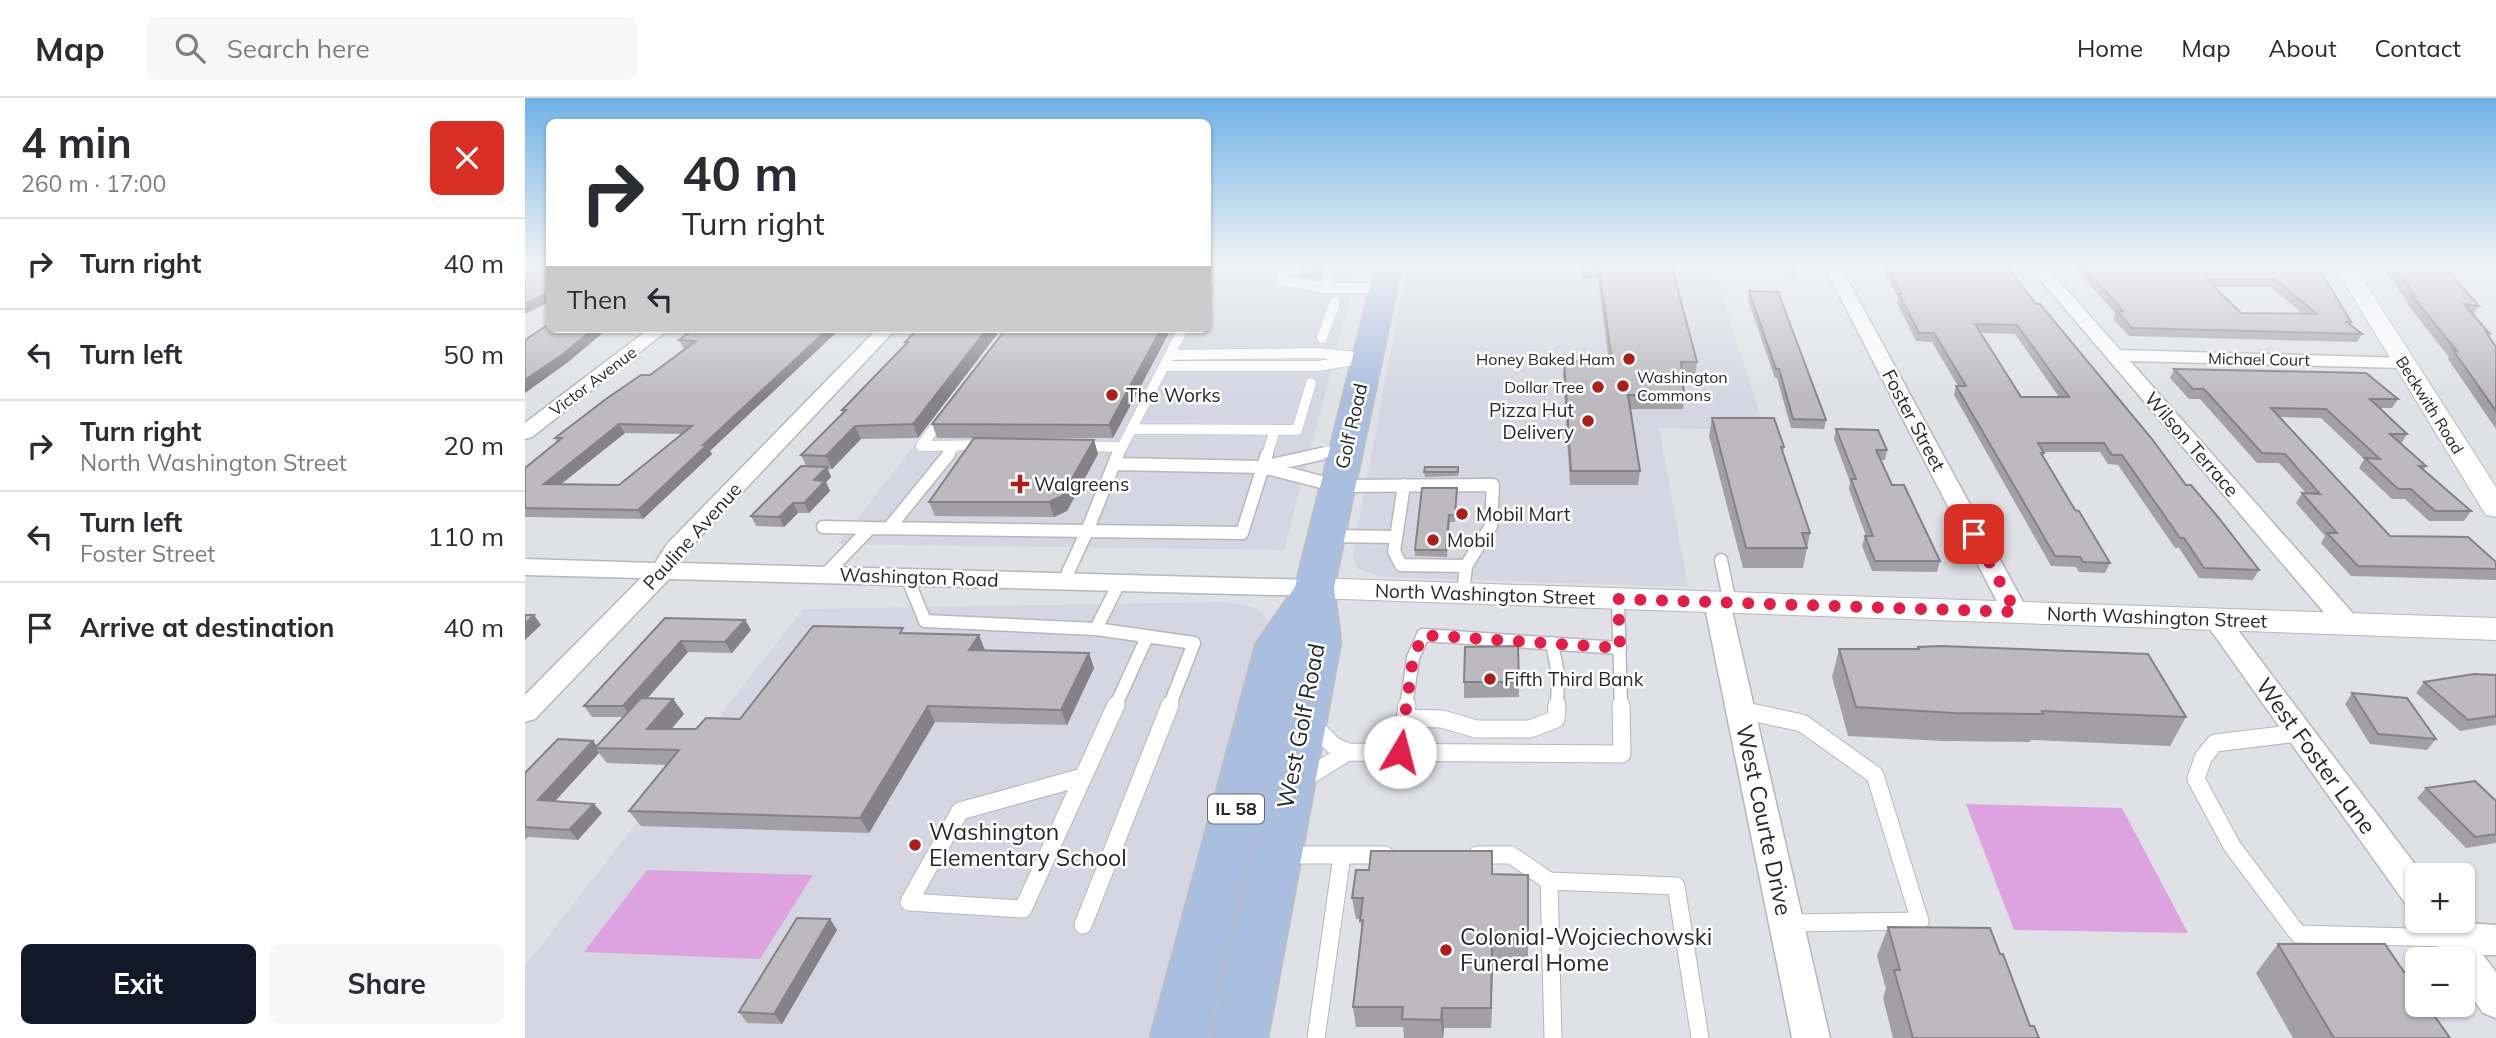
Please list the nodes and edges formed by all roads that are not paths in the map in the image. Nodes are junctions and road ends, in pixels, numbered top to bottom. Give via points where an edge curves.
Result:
1 (1333, 308) edge
2 (1379, 308) edge
3 (1854, 308) edge
4 (2074, 308) edge
5 (2369, 308) edge
6 (655, 333) edge
7 (883, 333) edge
8 (1181, 333) edge
9 (1322, 338) dead end
10 (1170, 355) junction
11 (2115, 355) junction
12 (1367, 358) junction
13 (2402, 362) junction
14 (1164, 366) junction
15 (1311, 383) dead end
16 (948, 410) edge
17 (1131, 429) junction
18 (1275, 430) junction
19 (525, 433) edge
20 (996, 444) edge
21 (1066, 446) edge
22 (954, 447) junction
23 (1121, 447) junction
24 (1346, 448) junction
25 (1115, 464) junction
26 (1263, 467) junction
27 (1404, 485) junction
28 (1337, 486) junction
29 (2496, 509) edge
30 (823, 527) dead end
31 (870, 528) junction
32 (889, 528) junction
33 (1087, 531) junction
34 (1326, 536) junction
35 (1396, 537) junction
36 (1721, 560) dead end
37 (525, 567) edge
38 (662, 570) junction
39 (825, 575) junction
40 (907, 577) junction
41 (1465, 580) junction
42 (1063, 581) junction
43 (1119, 583) junction
44 (1314, 588) junction
45 (1618, 599) junction
46 (1723, 602) junction
47 (2016, 612) junction
48 (2216, 619) junction
49 (2348, 624) junction
50 (1096, 629) junction
51 (2496, 629) edge
52 (1147, 637) junction
53 (1552, 643) junction
54 (1620, 648) junction
55 (1740, 709) junction
56 (525, 712) edge
57 (1305, 718) junction
58 (1405, 718) junction
59 (2299, 733) junction
60 (1348, 752) junction
61 (1400, 752) junction
62 (1083, 777) junction
63 (1290, 787) junction
64 (1251, 855) junction
65 (1407, 855) edge
66 (1459, 855) edge
67 (1342, 856) junction
68 (2405, 877) edge
69 (1549, 881) junction
70 (1786, 923) junction
71 (1083, 925) dead end
72 (2405, 931) edge
73 (2446, 933) edge
74 (2460, 933) edge
75 (2496, 940) edge
76 (2496, 1000) edge
77 (1179, 1038) edge
78 (1239, 1038) edge
79 (1316, 1038) edge
80 (1553, 1038) edge
81 (1700, 1038) edge
82 (1811, 1038) edge

1 - 9 lane
2 - 12 main road, Golf Road / IL 58
3 - 47 street, Foster Street
4 - 11 street, Wilson Terrace
5 - 13 street, Beckwith Road
6 - 19 street, Victor Avenue
7 - 38 street, Pauline Avenue via 675,549
8 - 10 lane
10 - 12 lane via 1318,353
10 - 14 lane
11 - 13 street, Michael Court
11 - 49 street, Wilson Terrace
12 - 14 lane via 1318,366
12 - 24 main road, Golf Road / IL 58
13 - 29 street, Beckwith Road
14 - 17 lane
15 - 18 lane via 1297,430
16 - 22 lane via 921,446
17 - 18 lane
17 - 23 lane
18 - 26 lane
20 - 22 lane
21 - 23 lane
22 - 32 lane
23 - 25 lane
24 - 26 lane
24 - 28 main road, Golf Road / IL 58
25 - 26 lane
25 - 33 lane
26 - 28 lane
26 - 33 lane via 1243,533
27 - 28 lane
27 - 35 lane
27 - 41 lane via 1493,485 1491,526
28 - 34 main road, Golf Road / IL 58
30 - 31 lane
31 - 32 lane
31 - 39 lane
32 - 33 lane
33 - 42 lane
34 - 35 lane
34 - 44 main road, Golf Road / IL 58
35 - 41 lane via 1394,551 1401,565
36 - 46 lane
37 - 38 street, Washington Road
38 - 39 street, Washington Road
38 - 56 street, Pauline Avenue
39 - 40 street, Washington Road
40 - 42 street, Washington Road
40 - 50 lane via 925,621
41 - 44 street, North Washington Street
41 - 45 street, North Washington Street
42 - 43 street, Washington Road
43 - 44 street, Washington Road
43 - 50 lane
44 - 57 main road, West Golf Road / IL 58 via 1320,642
44 - 64 main road, West Golf Road / IL 58 via 1277,643
45 - 46 street, North Washington Street
45 - 54 lane
46 - 47 street, North Washington Street
46 - 55 street, West Courte Drive
47 - 48 street, North Washington Street
48 - 49 street, North Washington Street
48 - 59 street, West Foster Lane
49 - 51 street, North Washington Street
50 - 52 lane
52 - 62 lane
52 - 71 lane via 1194,643
53 - 54 lane
53 - 58 lane via 1423,635 1413,658
53 - 58 lane via 1558,674 1556,719 1530,729 1476,729 1442,719
54 - 61 lane via 1622,754
55 - 70 street, West Courte Drive
55 - 70 lane via 1802,723 1875,775 1920,921
57 - 60 lane via 1334,746
57 - 63 main road, West Golf Road / IL 58
58 - 61 lane
59 - 68 street, West Foster Lane
59 - 72 lane via 2215,743 2203,758 2196,779 2232,846 2298,934
60 - 61 lane
60 - 63 lane
62 - 62 lane via 1023,909 909,902 960,811
63 - 64 main road, West Golf Road / IL 58
64 - 67 lane
64 - 77 main road, West Golf Road / IL 58
64 - 78 main road, West Golf Road / IL 58
65 - 67 lane
66 - 69 lane via 1511,855
67 - 79 lane
69 - 80 lane
69 - 81 lane via 1676,886
70 - 82 street, West Courte Drive
73 - 76 street
74 - 75 street

